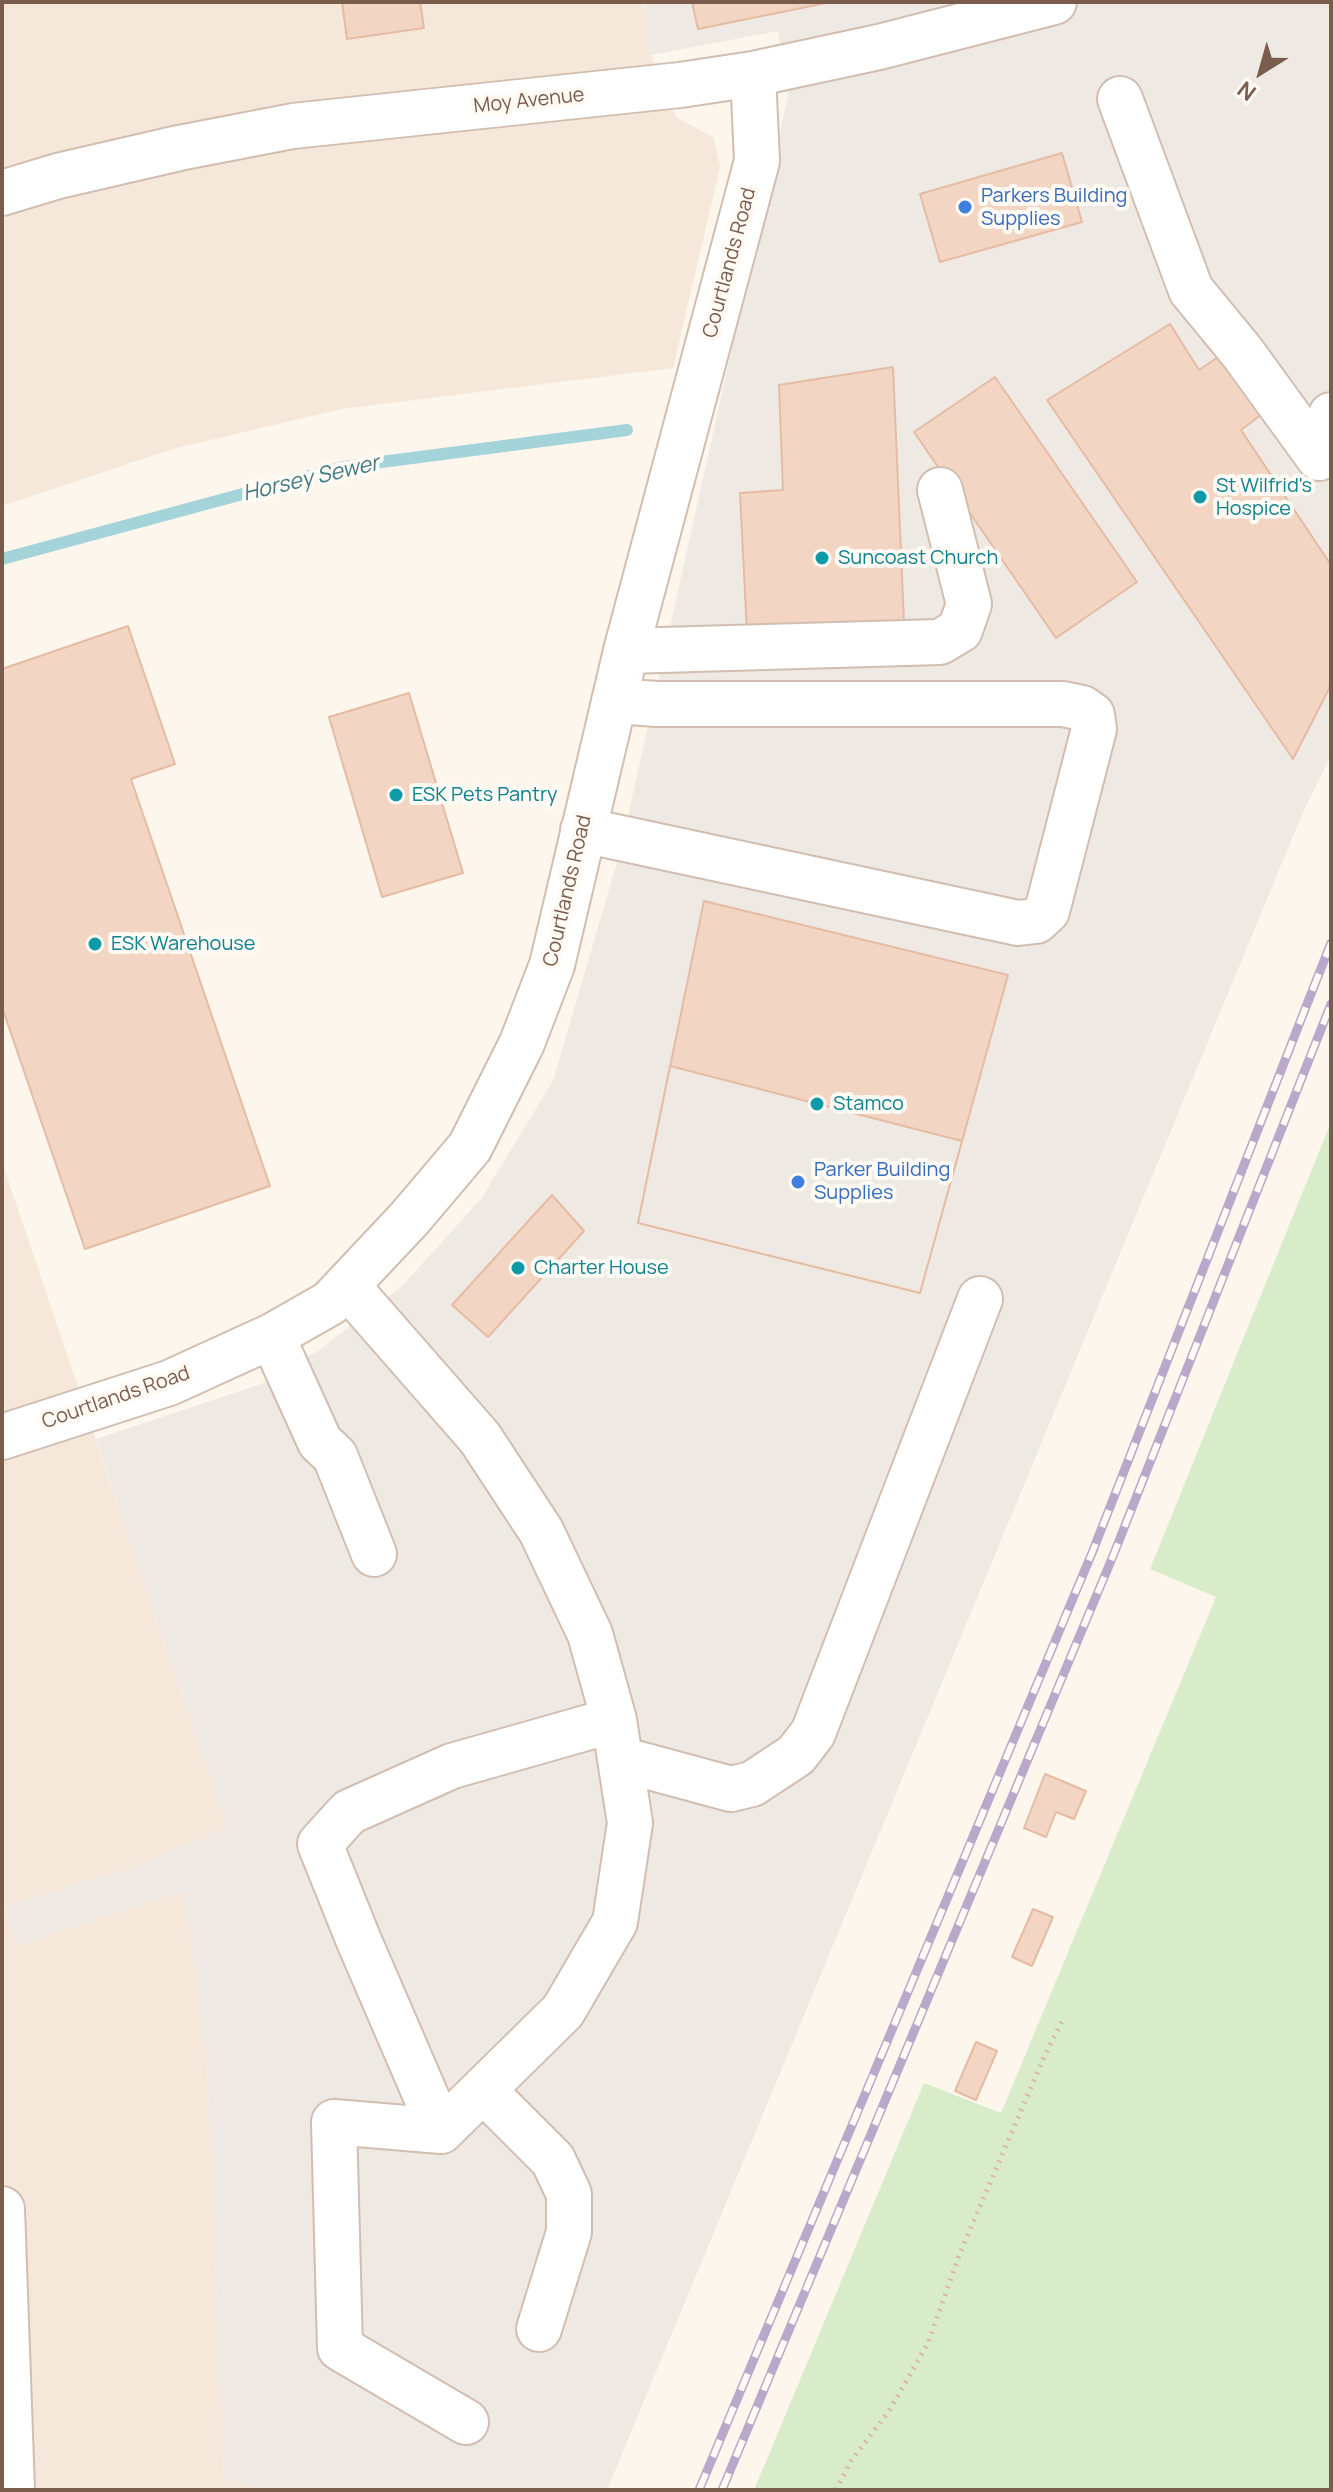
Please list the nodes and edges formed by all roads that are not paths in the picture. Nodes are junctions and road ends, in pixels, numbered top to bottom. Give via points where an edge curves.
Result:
1 (1054, 2) edge
2 (753, 74) junction
3 (1120, 99) dead end
4 (2, 193) edge
5 (1331, 415) edge
6 (940, 490) dead end
7 (626, 651) junction
8 (614, 701) junction
9 (583, 830) junction
10 (348, 1287) junction
11 (980, 1299) dead end
12 (272, 1336) junction
13 (2, 1437) edge
14 (374, 1554) dead end
15 (617, 1740) junction
16 (483, 2090) junction
17 (441, 2131) junction
18 (2, 2209) edge
19 (539, 2329) dead end
20 (5, 2409) edge
21 (466, 2422) dead end
22 (12, 2490) edge

1 - 2 street, Moy Avenue
2 - 4 street, Moy Avenue via 293,126 58,176
2 - 7 street, Courtlands Road via 757,161
3 - 5 street via 1191,290 1319,458
6 - 7 street via 969,604 960,630 940,642
7 - 8 street, Courtlands Road
8 - 9 street, Courtlands Road
8 - 9 street via 1063,704 1092,715 1094,729 1047,911 1036,921 1018,923
9 - 10 street, Courtlands Road via 552,965 522,1043 470,1147
10 - 12 street, Courtlands Road
10 - 15 street via 480,1438 541,1531 590,1634
11 - 15 street via 813,1733 796,1755 752,1784 731,1789
12 - 13 street, Courtlands Road via 169,1383
12 - 14 street via 320,1442 335,1456
15 - 16 street via 630,1823 615,1922 563,2011
15 - 17 street via 452,1766 349,1812 320,1844
16 - 17 street
16 - 19 street via 553,2160 569,2194 569,2232
17 - 21 street via 334,2122 340,2348
18 - 20 street
20 - 22 street

